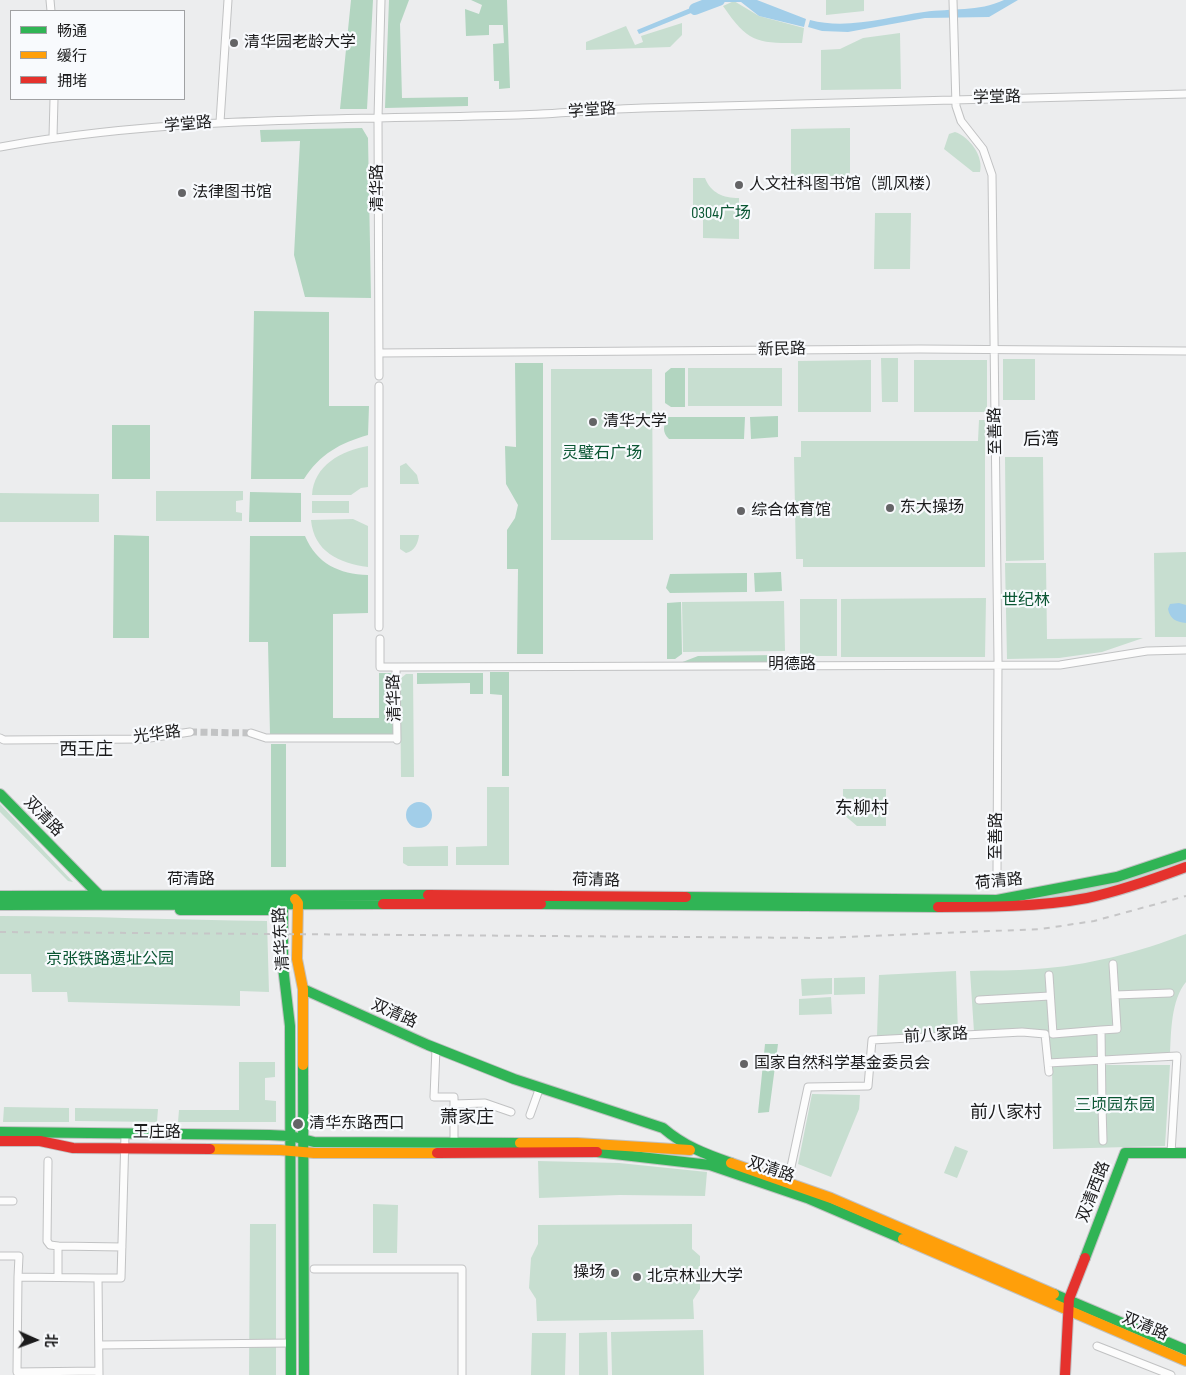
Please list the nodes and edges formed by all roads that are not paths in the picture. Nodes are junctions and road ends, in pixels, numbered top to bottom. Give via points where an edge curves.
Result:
1 (228, 0) edge
2 (381, 0) edge
3 (953, 3) edge
4 (1186, 94) edge
5 (955, 99) junction
6 (54, 100) edge
7 (378, 118) junction
8 (220, 122) junction
9 (53, 137) junction
10 (0, 147) edge
11 (995, 350) junction
12 (1186, 351) edge
13 (379, 353) junction
14 (379, 376) dead end
15 (379, 386) dead end
16 (380, 627) dead end
17 (380, 639) dead end
18 (1186, 650) edge
19 (998, 664) junction
20 (396, 667) junction
21 (190, 732) tunnel mouth
22 (251, 733) tunnel mouth
23 (2, 739) edge
24 (0, 794) edge
25 (1186, 854) edge
26 (1186, 867) edge
27 (997, 873) dead end
28 (97, 894) junction
29 (291, 895) junction
30 (0, 896) edge
31 (283, 903) junction
32 (298, 903) junction
33 (107, 904) junction
34 (0, 905) edge
35 (283, 918) junction
36 (1113, 964) dead end
37 (1049, 975) dead end
38 (303, 989) junction
39 (1170, 993) dead end
40 (1115, 995) junction
41 (1050, 996) junction
42 (979, 1000) dead end
43 (1101, 1030) junction
44 (436, 1048) junction
45 (1102, 1060) junction
46 (1048, 1063) junction
47 (1049, 1072) dead end
48 (540, 1087) junction
49 (454, 1104) junction
50 (1142, 1104) dead end
51 (1102, 1106) junction
52 (511, 1112) dead end
53 (530, 1115) dead end
54 (0, 1132) edge
55 (125, 1135) junction
56 (291, 1136) junction
57 (309, 1140) junction
58 (0, 1141) edge
59 (1103, 1141) dead end
60 (454, 1142) junction
61 (125, 1148) junction
62 (291, 1150) junction
63 (696, 1150) junction
64 (309, 1152) junction
65 (1171, 1153) junction
66 (1186, 1153) edge
67 (48, 1161) dead end
68 (788, 1181) junction
69 (0, 1201) edge
70 (13, 1201) dead end
71 (58, 1246) junction
72 (122, 1247) junction
73 (0, 1256) edge
74 (314, 1269) dead end
75 (18, 1277) junction
76 (58, 1277) junction
77 (98, 1278) junction
78 (1069, 1299) junction
79 (1068, 1312) junction
80 (291, 1343) junction
81 (99, 1345) junction
82 (1097, 1346) dead end
83 (1186, 1350) edge
84 (1186, 1361) edge
85 (99, 1373) edge
86 (291, 1375) edge
87 (304, 1375) edge
88 (462, 1375) edge
89 (1065, 1375) edge
90 (1171, 1375) edge

1 - 8 street
2 - 7 street, 清华路
3 - 5 street, 至善路
4 - 5 street, 学堂路
5 - 7 street, 学堂路
5 - 11 street, 至善路 via 961,121 983,149 992,175
6 - 9 street
7 - 8 street, 学堂路
7 - 13 street, 清华路
8 - 9 street, 学堂路
9 - 10 street, 学堂路
11 - 12 street, 新民路
11 - 13 street, 新民路
11 - 19 street, 至善路
13 - 14 street, 清华路
15 - 16 street
17 - 20 street, 清华路 via 380,667
18 - 19 street, 明德路 via 1147,651 1060,665
19 - 20 street, 明德路
19 - 27 street, 至善路
20 - 22 street, 清华路 via 397,739 266,738
21 - 23 street, 光华路 via 143,739
24 - 28 main road, 双清路
25 - 29 main road, 荷清路 via 1137,872 1083,886 998,900
26 - 32 main road, 荷清路 via 1086,898 992,907
28 - 29 main road, 荷清路
28 - 30 main road, 荷清路
28 - 33 main road, 双清路
29 - 31 main road, 清华东路
29 - 32 main road, 清华东路
31 - 32 main road, 荷清路
31 - 33 main road, 荷清路
31 - 35 main road, 清华东路
32 - 38 main road, 清华东路 via 297,959
33 - 34 main road, 荷清路
33 - 35 main road via 126,908 274,910
35 - 56 main road, 清华东路 via 283,967 289,1005
36 - 40 street
37 - 41 street
38 - 44 main road, 双清路
38 - 57 main road, 清华东路
39 - 40 street
40 - 43 street via 1117,1028
41 - 42 street
41 - 43 street via 1053,1034
43 - 45 street
44 - 48 main road, 双清路
44 - 49 street via 434,1097 454,1097
45 - 46 street
45 - 51 street
45 - 65 street via 1176,1056
46 - 47 street
46 - 68 street, 前八家路 via 1045,1034 1022,1032 872,1040 868,1086 808,1087
48 - 53 street
48 - 63 main road, 双清路 via 663,1128 678,1142
49 - 52 street via 485,1103
49 - 60 street
50 - 51 street
51 - 59 street
54 - 55 main road, 王庄路
55 - 56 main road, 王庄路
55 - 61 street
56 - 57 main road, 王庄路
56 - 62 main road, 清华东路
57 - 60 main road, 双清路
57 - 64 main road, 清华东路
58 - 61 main road, 王庄路 via 40,1141 72,1148
60 - 63 main road, 双清路 via 623,1144
61 - 62 main road, 王庄路
61 - 72 street
62 - 64 main road, 王庄路
62 - 80 main road, 清华东路
63 - 68 main road, 双清路
64 - 79 main road, 双清路 via 603,1152 710,1165 807,1198
64 - 87 main road, 清华东路
65 - 66 main road, 双清西路
65 - 78 main road, 双清西路 via 1125,1153
67 - 71 street via 47,1240 50,1245
68 - 78 main road, 双清路
69 - 70 street
71 - 72 street
71 - 76 street
72 - 77 street via 121,1278
73 - 75 street via 19,1256
74 - 88 street via 462,1269
75 - 76 street
75 - 85 street via 17,1372
76 - 77 street
77 - 81 street
78 - 79 main road
78 - 83 main road, 双清路
79 - 84 main road, 双清路
79 - 89 main road
80 - 81 street
80 - 86 main road, 清华东路
81 - 85 street
82 - 90 street

